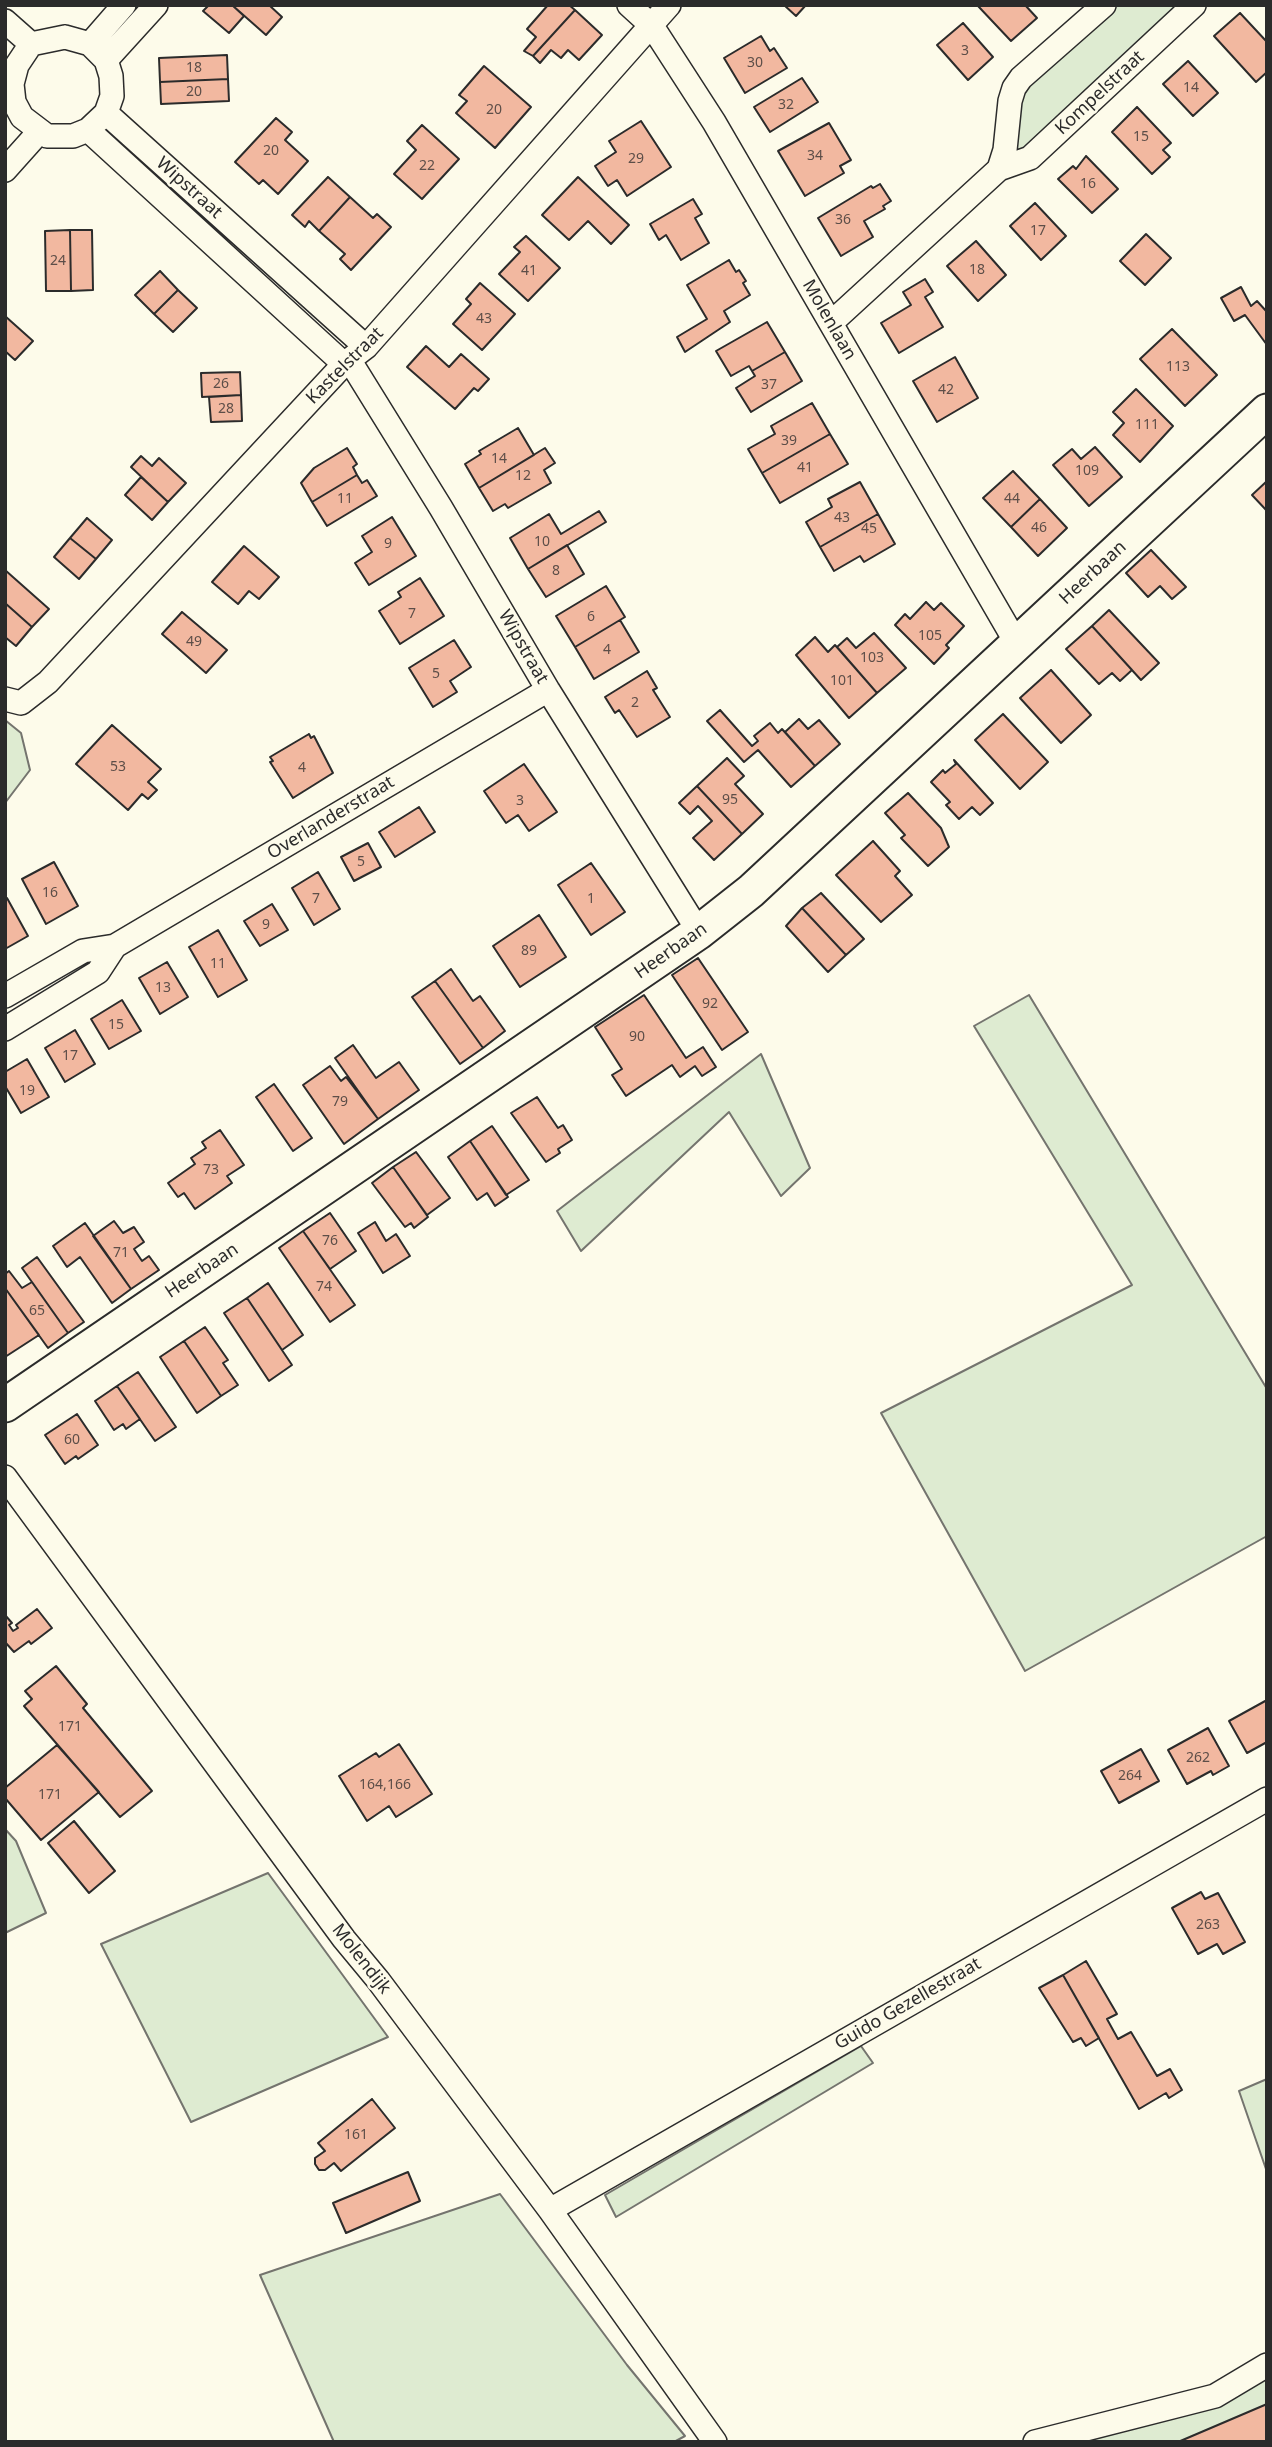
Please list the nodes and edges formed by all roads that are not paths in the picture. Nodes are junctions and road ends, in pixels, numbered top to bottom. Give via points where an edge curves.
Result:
1 (124, 5) edge
2 (156, 5) edge
3 (629, 5) edge
4 (669, 5) edge
5 (1104, 5) edge
6 (1194, 5) edge
7 (5, 21) edge
8 (652, 26) junction
9 (31, 44) junction
10 (98, 52) junction
11 (11, 60) edge
12 (106, 113) junction
13 (88, 130) junction
14 (39, 132) junction
15 (999, 169) junction
16 (5, 170) edge
17 (831, 323) junction
18 (353, 357) junction
19 (1267, 411) edge
20 (1017, 643) junction
21 (548, 690) junction
22 (5, 699) edge
23 (699, 932) junction
24 (115, 946) junction
25 (5, 996) edge
26 (5, 1029) edge
27 (5, 1405) edge
28 (5, 1477) edge
29 (1267, 1799) edge
30 (551, 2210) junction
31 (1267, 2365) edge
32 (715, 2442) edge
33 (1035, 2442) edge

1 - 10 street
2 - 10 street
3 - 8 street, Molenlaan
4 - 8 street, Kastelstraat
5 - 15 street via 1014,88
6 - 15 street, Kompelstraat via 1030,158
7 - 9 street
8 - 17 street, Molenlaan via 714,122
8 - 18 street, Kastelstraat
9 - 10 street via 65,37
9 - 11 street
10 - 12 street via 111,76 112,96
11 - 14 street via 14,102
12 - 13 street
12 - 18 street, Wipstraat
13 - 14 street via 73,136
13 - 18 street, Wipstraat
14 - 16 street
15 - 17 street, Kompelstraat
17 - 20 street, Molenlaan
18 - 21 street, Wipstraat
18 - 22 street, Kastelstraat via 48,682 21,703
19 - 20 street, Heerbaan
20 - 23 street, Heerbaan via 751,891
21 - 23 street, Wipstraat
21 - 24 street, Overlanderstraat
23 - 27 street, Heerbaan
24 - 25 street, Overlanderstraat via 83,951
24 - 26 street, Overlanderstraat via 98,972
28 - 30 street, Molendijk via 344,1940
29 - 30 street, Guido Gezellestraat
30 - 32 street, Molendijk
31 - 33 street via 1215,2396

